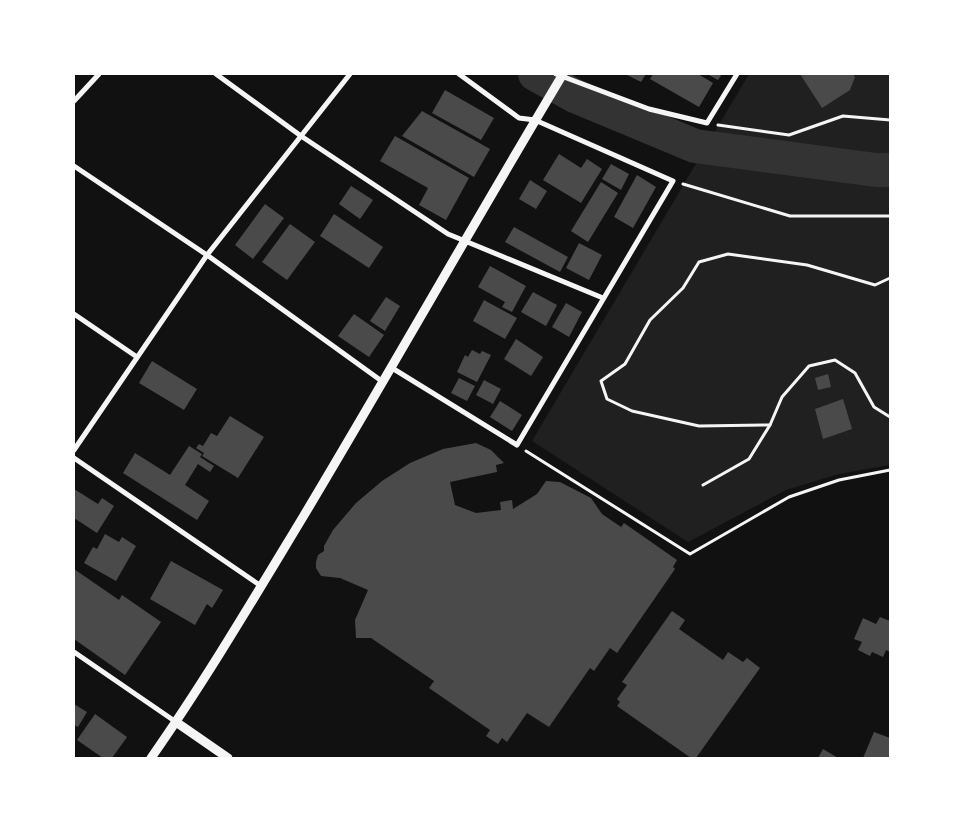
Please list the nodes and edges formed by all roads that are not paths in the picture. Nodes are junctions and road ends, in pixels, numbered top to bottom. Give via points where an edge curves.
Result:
1 (98, 74) edge
2 (216, 74) edge
3 (350, 74) edge
4 (459, 74) edge
5 (737, 74) edge
6 (560, 75) edge
7 (74, 101) edge
8 (535, 120) junction
9 (301, 136) junction
10 (74, 166) edge
11 (464, 242) junction
12 (207, 255) junction
13 (603, 298) junction
14 (74, 314) edge
15 (137, 357) junction
16 (392, 368) junction
17 (384, 382) junction
18 (74, 450) edge
19 (74, 458) edge
20 (262, 586) junction
21 (74, 652) edge
22 (176, 722) junction
23 (151, 758) edge
24 (228, 758) edge

1 - 7 street
2 - 9 street
3 - 9 street
4 - 8 street via 520,118
5 - 6 street via 708,123 649,109
6 - 8 street
8 - 11 street
8 - 13 street via 673,181
9 - 11 street
9 - 12 street
10 - 12 street
11 - 13 street
11 - 16 street
12 - 15 street
12 - 17 street
13 - 16 street via 517,445
14 - 15 street
15 - 18 street
16 - 17 street
17 - 20 street
19 - 20 street
20 - 22 street
21 - 22 street
22 - 23 street
22 - 24 street

